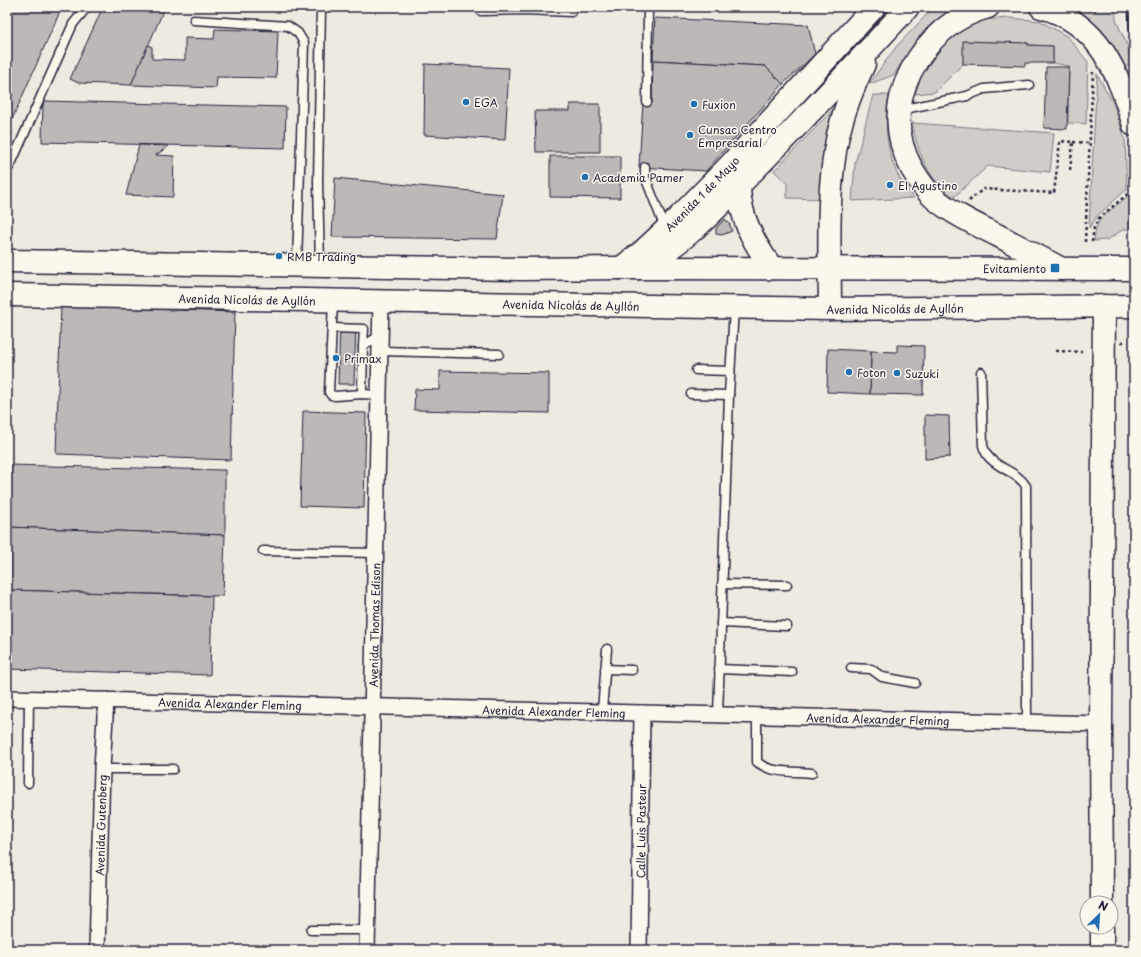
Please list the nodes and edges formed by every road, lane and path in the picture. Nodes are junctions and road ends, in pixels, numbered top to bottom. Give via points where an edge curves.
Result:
1 (87, 7) edge
2 (321, 7) edge
3 (648, 7) edge
4 (874, 7) edge
5 (908, 7) edge
6 (988, 7) edge
7 (1041, 7) edge
8 (1095, 7) edge
9 (1133, 7) edge
10 (481, 11) dead end
11 (1095, 11) dead end
12 (571, 12) dead end
13 (194, 20) dead end
14 (1134, 28) edge
15 (878, 40) junction
16 (1093, 72) dead end
17 (1029, 84) dead end
18 (646, 102) dead end
19 (899, 110) junction
20 (1134, 125) edge
21 (1072, 142) junction
22 (1090, 144) junction
23 (740, 153) junction
24 (645, 167) dead end
25 (7, 170) edge
26 (1070, 170) dead end
27 (739, 186) junction
28 (1130, 192) dead end
29 (963, 205) dead end
30 (666, 231) junction
31 (1086, 242) dead end
32 (1092, 242) dead end
33 (7, 261) edge
34 (296, 265) junction
35 (320, 266) junction
36 (630, 268) junction
37 (772, 268) junction
38 (1062, 268) junction
39 (830, 269) junction
40 (1134, 269) edge
41 (7, 295) edge
42 (333, 301) junction
43 (381, 301) junction
44 (1104, 306) junction
45 (1134, 306) edge
46 (734, 307) junction
47 (830, 309) junction
48 (332, 328) junction
49 (381, 335) junction
50 (363, 346) junction
51 (381, 351) junction
52 (1056, 351) dead end
53 (1082, 352) dead end
54 (499, 354) dead end
55 (696, 370) dead end
56 (730, 371) junction
57 (981, 372) dead end
58 (362, 394) junction
59 (691, 394) dead end
60 (380, 395) junction
61 (729, 395) junction
62 (262, 551) dead end
63 (376, 553) junction
64 (722, 584) junction
65 (787, 585) dead end
66 (721, 623) junction
67 (787, 626) dead end
68 (607, 649) dead end
69 (851, 668) dead end
70 (605, 669) junction
71 (719, 669) junction
72 (632, 670) dead end
73 (792, 672) dead end
74 (915, 683) dead end
75 (7, 698) edge
76 (29, 699) junction
77 (106, 700) junction
78 (373, 706) junction
79 (602, 711) junction
80 (642, 713) junction
81 (718, 715) junction
82 (757, 715) junction
83 (1027, 722) junction
84 (1101, 724) junction
85 (102, 769) junction
86 (173, 769) dead end
87 (812, 773) dead end
88 (28, 783) dead end
89 (1102, 895) edge
90 (311, 930) dead end
91 (368, 930) junction
92 (1102, 935) edge
93 (97, 950) edge
94 (367, 950) edge
95 (639, 950) edge
96 (1102, 950) edge

1 - 25 lane via 73,24
2 - 35 lane via 318,182
3 - 18 lane
4 - 23 main road, Avenida 1 de Mayo
5 - 15 main road
6 - 19 main road via 952,22 931,41 909,74
7 - 20 main road via 1073,21 1100,46 1113,66
8 - 11 path
9 - 14 lane
10 - 12 lane
13 - 34 lane via 288,26 298,33 304,43
15 - 27 main road
15 - 39 main road via 854,86 838,135 831,185
16 - 22 path
17 - 19 lane via 984,89 967,96
19 - 38 main road via 898,132 903,152 916,176 934,198 959,215
21 - 22 path
21 - 26 path
21 - 29 path via 1060,142 1054,193 983,189
22 - 31 path
23 - 27 main road
23 - 30 main road, Avenida 1 de Mayo
24 - 30 lane via 645,177
27 - 36 main road via 695,228 664,253
27 - 37 main road via 740,201 749,231
28 - 32 path via 1099,218 1094,227
30 - 36 main road, Avenida 1 de Mayo via 642,252
33 - 34 main road
34 - 35 main road
35 - 36 main road
36 - 37 main road
37 - 39 main road
38 - 39 main road
38 - 40 main road
39 - 47 main road
41 - 42 main road, Avenida Nicolás de Ayllón
42 - 43 main road, Avenida Nicolás de Ayllón
42 - 48 lane
43 - 46 main road, Avenida Nicolás de Ayllón
43 - 49 street, Avenida Thomas Edison
44 - 45 main road, Avenida Nicolás de Ayllón
44 - 47 main road, Avenida Nicolás de Ayllón
44 - 84 main road
46 - 47 main road, Avenida Nicolás de Ayllón
46 - 56 lane
48 - 50 lane via 364,329
48 - 58 lane via 329,392 335,396
49 - 50 lane
49 - 51 street, Avenida Thomas Edison
50 - 58 lane
51 - 54 lane
51 - 60 street, Avenida Thomas Edison
52 - 53 path
55 - 56 lane
56 - 61 lane
57 - 83 lane via 983,446 988,456 1022,480 1026,486
58 - 60 lane
59 - 61 lane
60 - 63 street, Avenida Thomas Edison
61 - 64 lane
62 - 63 lane
63 - 78 street, Avenida Thomas Edison
64 - 65 lane
64 - 66 lane
66 - 67 lane
66 - 71 lane
68 - 70 lane
69 - 74 lane via 871,669 882,677
70 - 72 lane
70 - 79 lane
71 - 73 lane
71 - 81 lane
75 - 76 street, Avenida Alexander Fleming
76 - 77 street, Avenida Alexander Fleming
76 - 88 lane
77 - 78 street, Avenida Alexander Fleming
77 - 85 street, Avenida Gutenberg
78 - 79 street, Avenida Alexander Fleming
78 - 91 street, Avenida Thomas Edison
79 - 80 street, Avenida Alexander Fleming
80 - 81 street, Avenida Alexander Fleming
80 - 95 street, Calle Luis Pasteur
81 - 82 street, Avenida Alexander Fleming
82 - 83 street, Avenida Alexander Fleming
82 - 87 lane via 757,762 772,770
83 - 84 street, Avenida Alexander Fleming
84 - 89 main road
85 - 86 lane
85 - 93 street, Avenida Gutenberg
90 - 91 lane
91 - 94 street, Avenida Thomas Edison
92 - 96 main road

